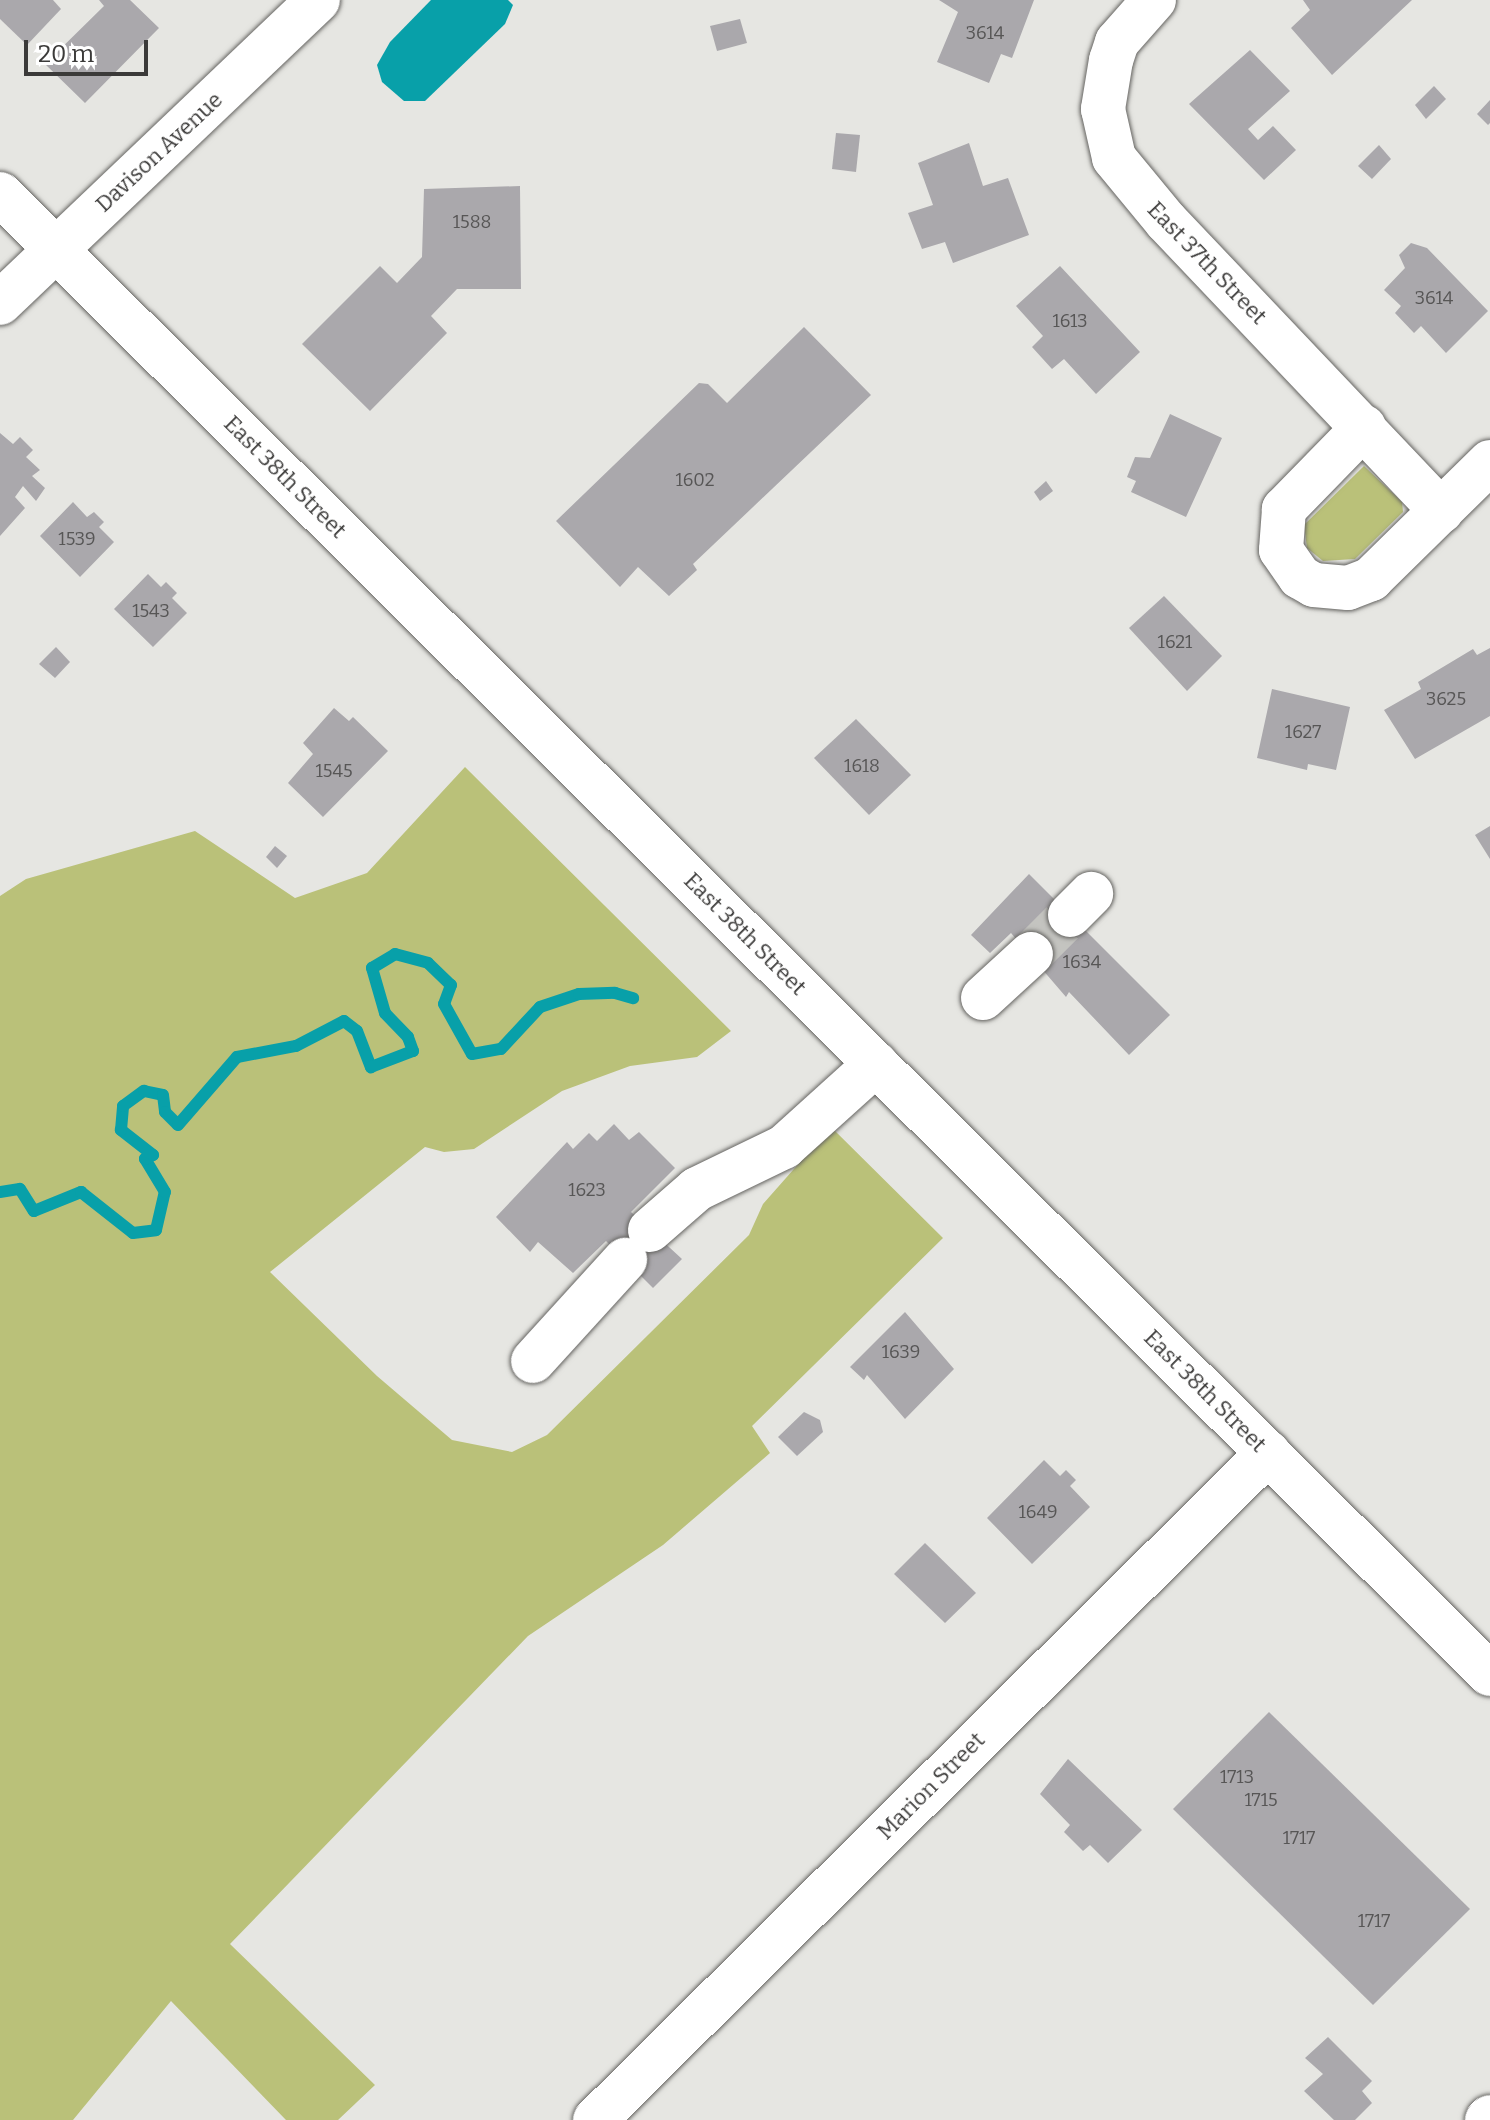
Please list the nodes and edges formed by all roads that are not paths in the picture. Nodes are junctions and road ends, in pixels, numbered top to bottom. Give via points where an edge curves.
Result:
1 (318, 0) edge
2 (1154, 0) edge
3 (0, 194) edge
4 (55, 248) junction
5 (0, 303) edge
6 (1364, 427) junction
7 (1490, 462) edge
8 (1441, 511) junction
9 (1031, 954) tunnel mouth
10 (983, 998) dead end
11 (876, 1064) junction
12 (533, 1361) dead end
13 (1268, 1453) junction
14 (1490, 1674) edge
15 (595, 2120) edge

1 - 4 street, Davison Avenue
2 - 6 street, East 37th Street via 1117,42 1103,109 1106,135 1134,187
3 - 4 street, East 38th Street
4 - 5 street, Davison Avenue
4 - 11 street, East 38th Street
6 - 8 street, East 37th Street
6 - 8 street via 1284,509 1281,550 1300,577 1330,588 1359,585
7 - 8 street
9 - 10 street
11 - 12 street via 784,1147 697,1189 637,1245
11 - 13 street, East 38th Street
13 - 14 street, East 38th Street
13 - 15 street, Marion Street

